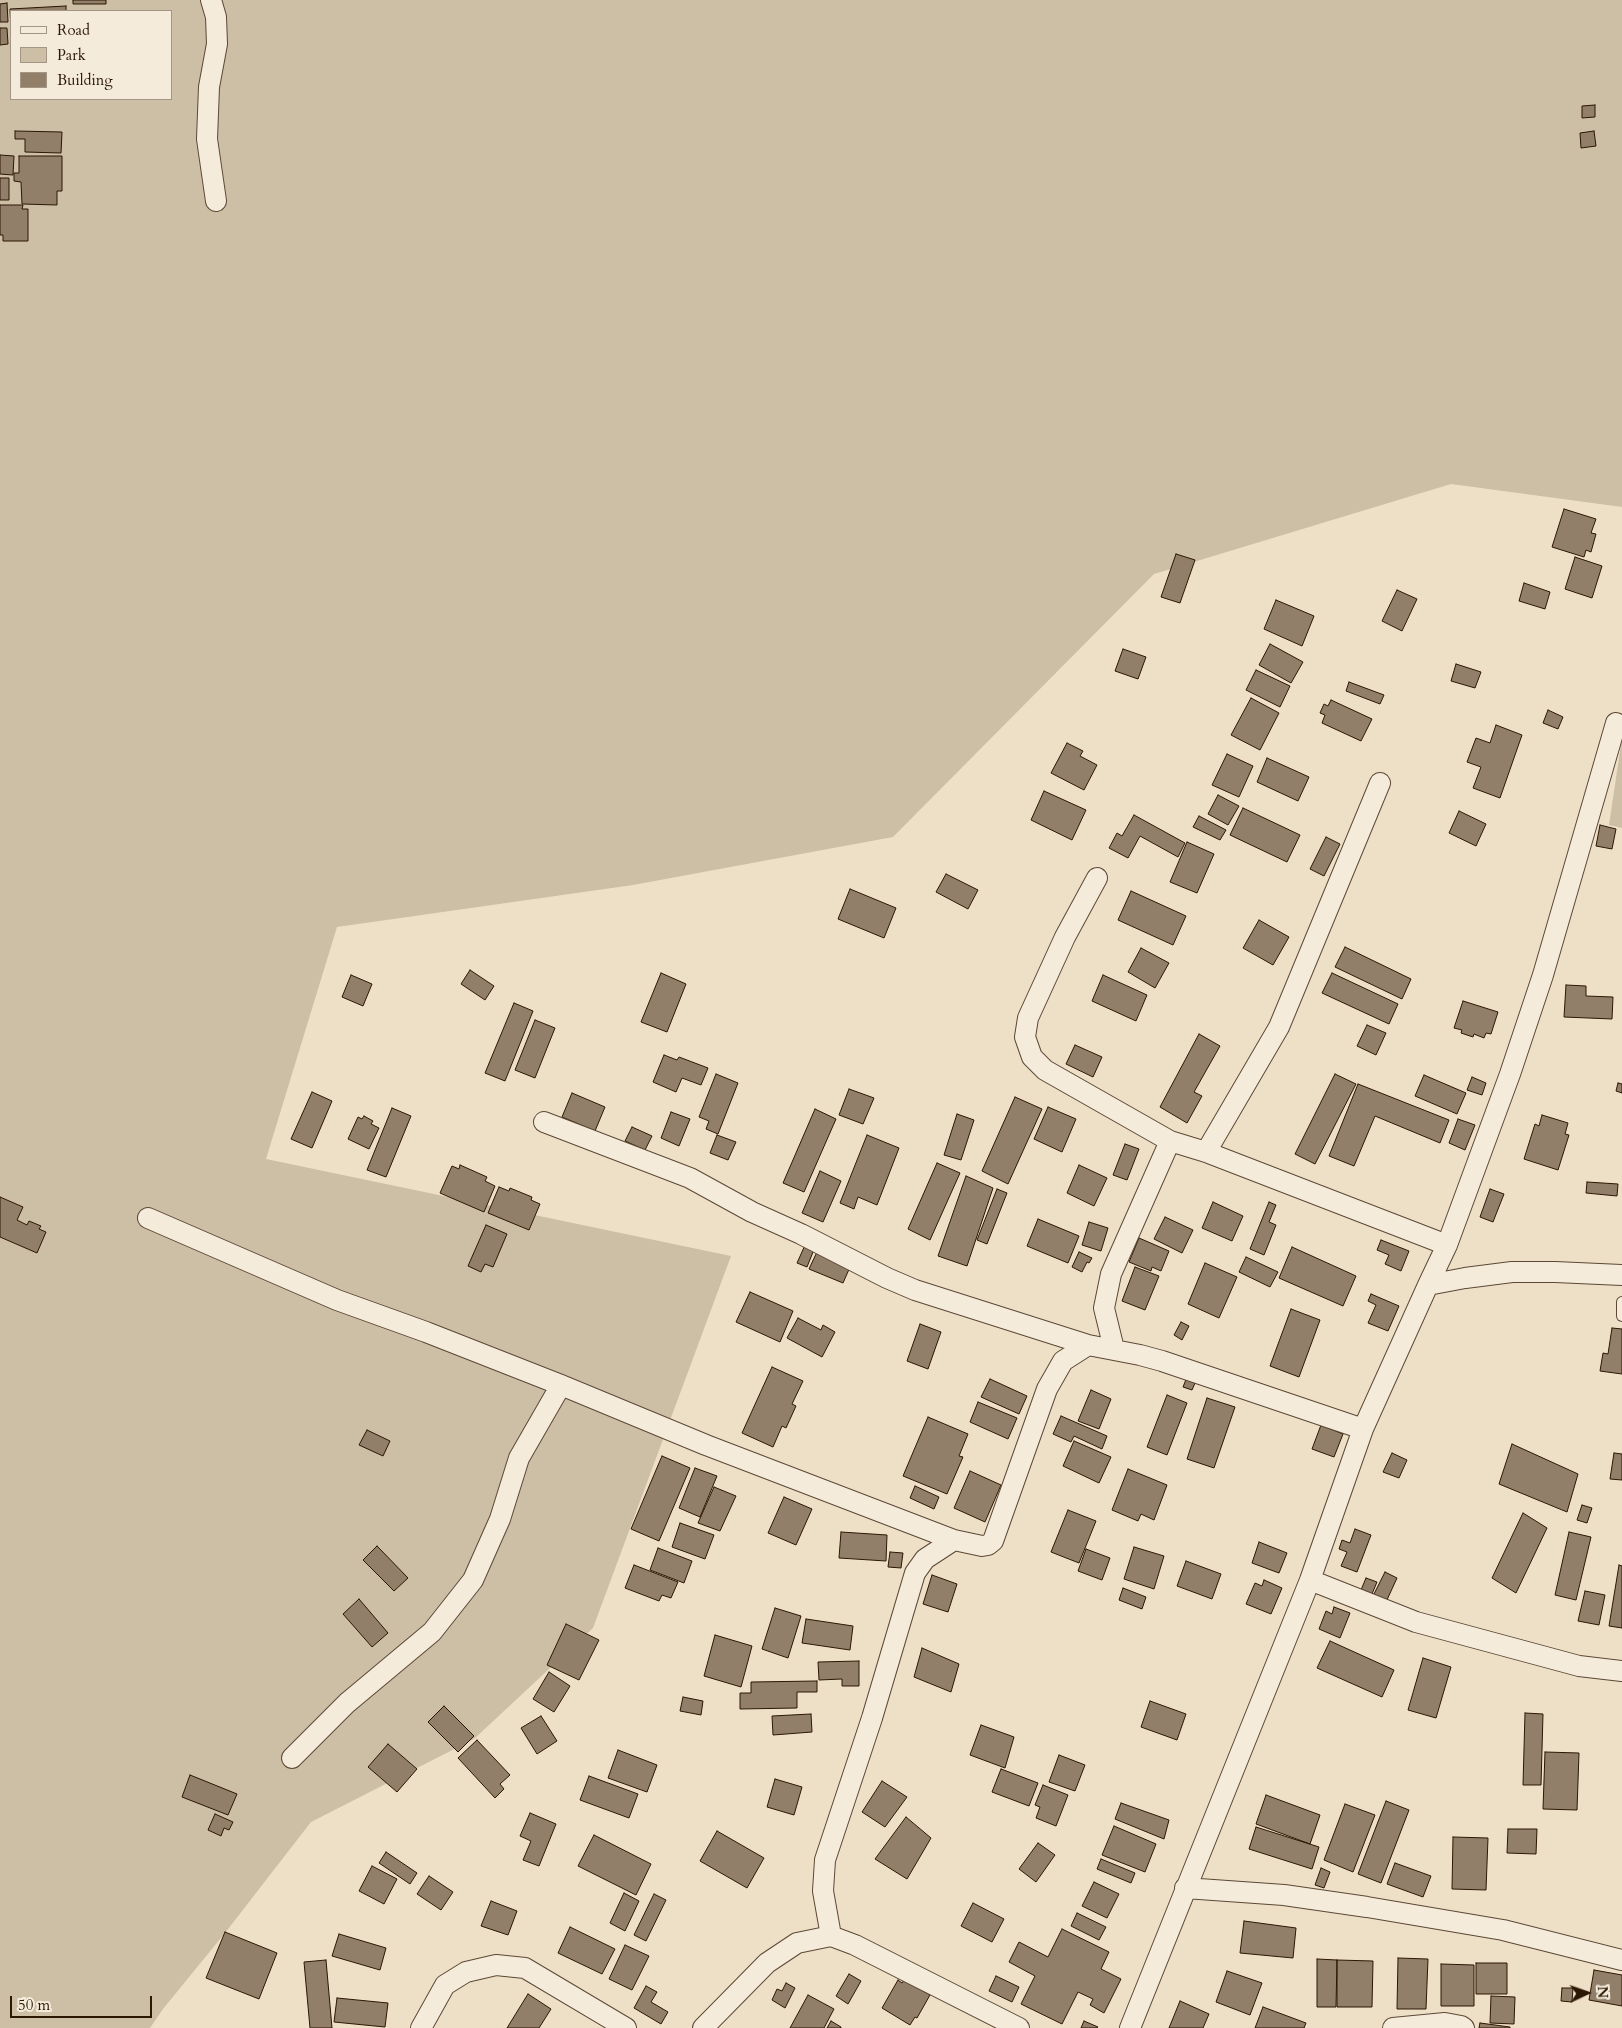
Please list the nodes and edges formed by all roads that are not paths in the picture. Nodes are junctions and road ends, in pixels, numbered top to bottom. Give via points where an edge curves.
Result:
1 (211, 0) edge
2 (216, 201) dead end
3 (1616, 723) dead end
4 (1380, 783) dead end
5 (1097, 878) dead end
6 (544, 1122) dead end
7 (1170, 1141) junction
8 (1206, 1152) junction
9 (148, 1218) dead end
10 (1447, 1245) junction
11 (1622, 1275) edge
12 (1428, 1285) junction
13 (1622, 1302) edge
14 (1622, 1316) edge
15 (1088, 1345) junction
16 (1114, 1349) junction
17 (561, 1385) junction
18 (1363, 1429) junction
19 (954, 1540) junction
20 (1310, 1580) junction
21 (1622, 1671) edge
22 (292, 1758) dead end
23 (1185, 1888) junction
24 (831, 1936) junction
25 (1622, 1960) edge
26 (421, 2028) edge
27 (626, 2028) edge
28 (703, 2028) edge
29 (1019, 2028) edge
30 (1130, 2028) edge
31 (1393, 2028) edge
32 (1464, 2028) edge

1 - 2 street via 216,17 217,44 209,87 207,139
3 - 10 street via 1540,984
4 - 8 street via 1280,1027
5 - 7 street via 1065,937 1028,1018 1025,1037 1032,1057 1045,1070
6 - 15 street via 690,1178 752,1212 915,1290
7 - 8 street
7 - 16 street via 1111,1274 1104,1308
8 - 10 street
9 - 17 street via 337,1300
10 - 12 street
11 - 12 street via 1512,1272
12 - 18 street
13 - 14 lane
15 - 16 street
15 - 19 street via 1063,1361 1047,1389 993,1541 982,1546
16 - 18 street via 1162,1361
17 - 19 street via 706,1445
17 - 22 street via 519,1458 500,1519 473,1580 432,1632 347,1703
18 - 20 street
19 - 24 street via 925,1559 915,1572 872,1718 825,1860 823,1891
20 - 21 street via 1416,1622 1579,1666
20 - 23 street
23 - 25 street via 1284,1895 1366,1907 1503,1930
23 - 30 street
24 - 28 street via 797,1943 767,1963
24 - 29 street
26 - 27 street via 446,1985 466,1972 496,1965 525,1968
31 - 32 street via 1445,2023

